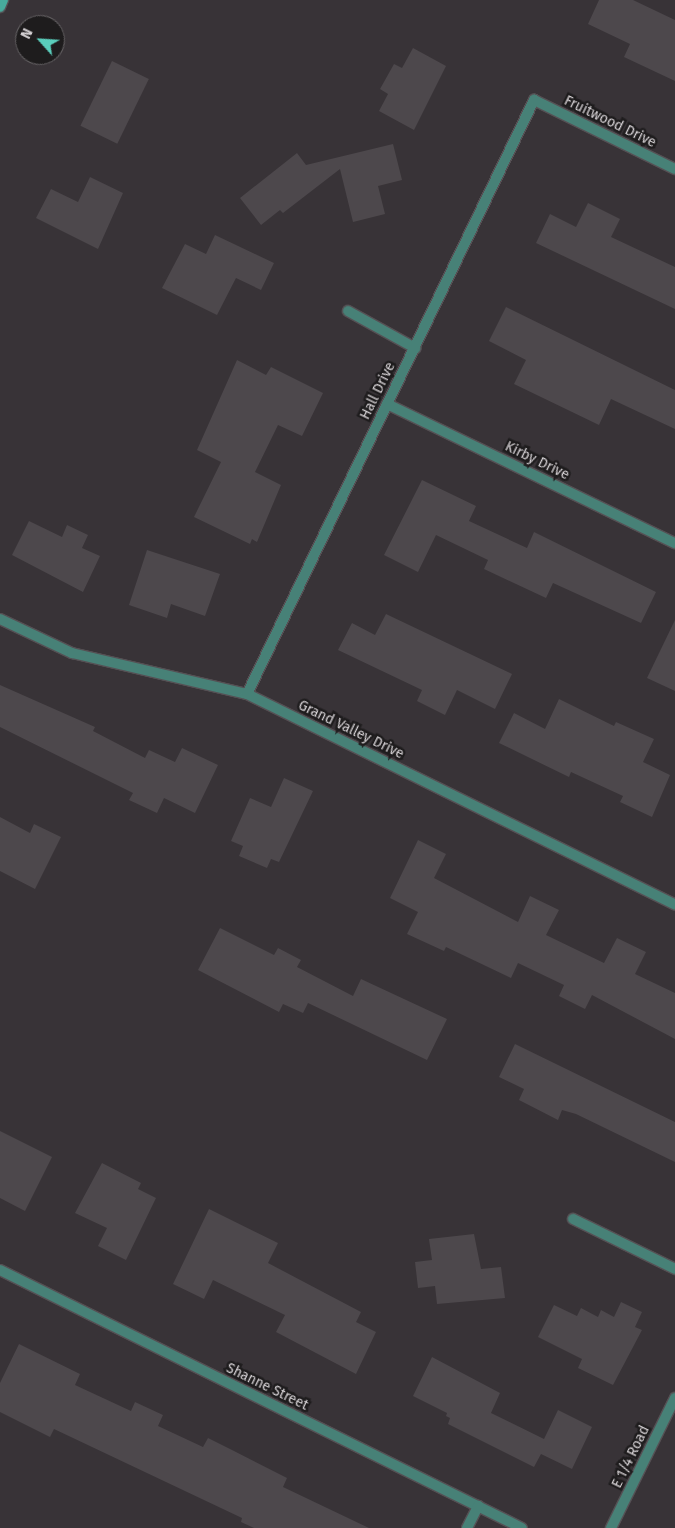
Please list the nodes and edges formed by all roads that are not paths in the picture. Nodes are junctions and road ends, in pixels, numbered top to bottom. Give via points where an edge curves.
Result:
1 (4, 0) edge
2 (0, 7) edge
3 (534, 100) joint
4 (675, 169) edge
5 (348, 311) dead end
6 (415, 348) junction
7 (387, 404) junction
8 (675, 543) edge
9 (0, 619) edge
10 (247, 694) junction
11 (675, 905) edge
12 (572, 1219) dead end
13 (675, 1269) edge
14 (0, 1270) edge
15 (675, 1398) edge
16 (478, 1506) junction
17 (467, 1528) edge
18 (522, 1528) edge
19 (611, 1528) edge

1 - 2 main road
3 - 4 street, Fruitwood Drive
3 - 6 street, Hall Drive
5 - 6 street
6 - 7 street, Hall Drive
7 - 8 street, Kirby Drive
7 - 10 street, Hall Drive
9 - 10 street, Grand Valley Drive via 72,653
10 - 11 street, Grand Valley Drive
12 - 13 street
14 - 16 street, Shanne Street
15 - 19 street, E 1/4 Road
16 - 17 street
16 - 18 street, Shanne Street

